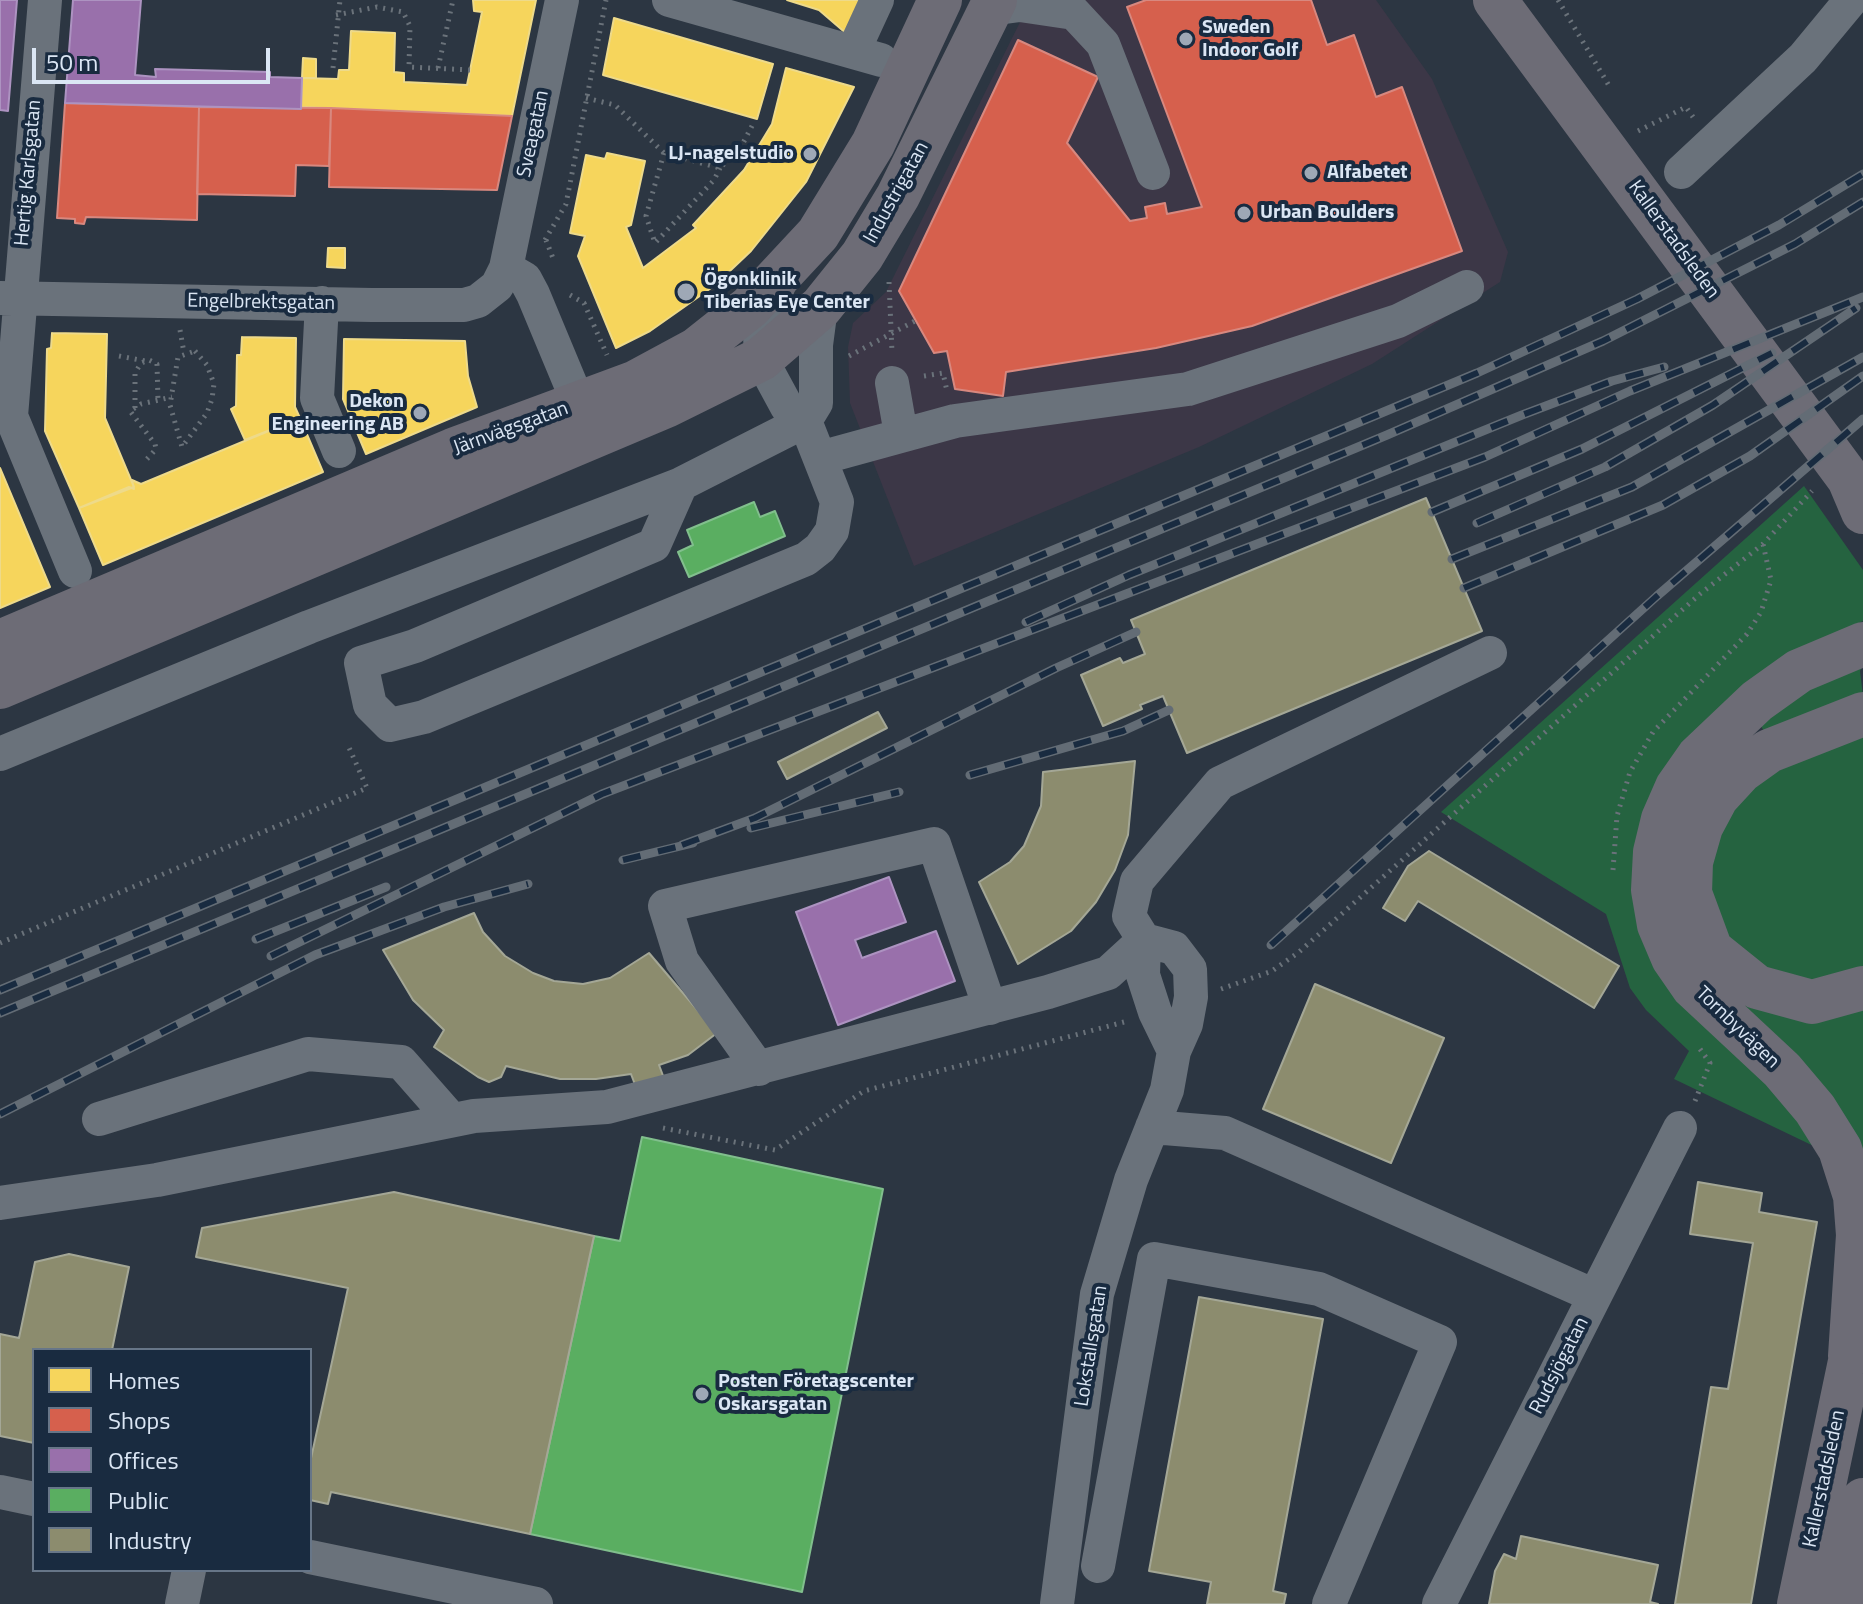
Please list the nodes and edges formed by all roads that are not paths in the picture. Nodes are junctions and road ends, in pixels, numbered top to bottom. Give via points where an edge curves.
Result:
1 (45, 0) edge
2 (562, 0) edge
3 (669, 0) edge
4 (877, 0) edge
5 (940, 0) edge
6 (1496, 0) edge
7 (1851, 0) edge
8 (992, 4) edge
9 (1068, 6) edge
10 (880, 62) junction
11 (1681, 172) dead end
12 (1153, 173) dead end
13 (506, 268) junction
14 (783, 275) junction
15 (1467, 287) dead end
16 (9, 299) edge
17 (322, 303) junction
18 (821, 307) junction
19 (761, 359) junction
20 (892, 369) road end
21 (572, 392) junction
22 (805, 421) junction
23 (901, 434) junction
24 (562, 450) junction
25 (339, 451) dead end
26 (820, 458) junction
27 (681, 484) junction
28 (1858, 494) edge
29 (75, 571) dead end
30 (0, 642) edge
31 (1863, 644) edge
32 (1490, 653) dead end
33 (0, 687) edge
34 (1863, 714) edge
35 (0, 754) edge
36 (1144, 940) junction
37 (1863, 988) edge
38 (990, 1008) junction
39 (1174, 1051) junction
40 (759, 1069) junction
41 (99, 1119) dead end
42 (452, 1120) junction
43 (1152, 1127) junction
44 (1680, 1128) dead end
45 (0, 1203) edge
46 (1595, 1296) junction
47 (1863, 1307) edge
48 (1850, 1356) junction
49 (0, 1492) edge
50 (32, 1499) edge
51 (1863, 1500) edge
52 (312, 1557) edge
53 (1098, 1566) dead end
54 (189, 1572) edge
55 (1863, 1596) edge
56 (182, 1604) edge
57 (536, 1604) edge
58 (1057, 1604) edge
59 (1329, 1604) edge
60 (1439, 1604) edge
61 (1799, 1604) edge
62 (1841, 1604) edge
63 (1861, 1604) edge

1 - 16 street, Hertig Karlsgatan
2 - 13 street, Sveagatan
3 - 10 street
4 - 10 street
5 - 10 main road
6 - 28 main road, Kallerstadsleden
7 - 11 street via 1803,58
8 - 9 street
8 - 18 main road, Industrigatan via 898,196 862,256
9 - 12 street via 1103,44
10 - 14 main road, Järnvägsgatan via 845,192
13 - 17 street, Engelbrektsgatan via 488,296 464,305
13 - 21 street via 530,286
14 - 19 street via 760,335
14 - 21 main road, Järnvägsgatan via 697,349 634,383
15 - 23 street via 1398,321 1188,389 955,421
16 - 17 street, Engelbrektsgatan
16 - 29 street, Hertig Karlsgatan via 11,416
17 - 25 street via 317,398
18 - 19 main road, Industrigatan
18 - 22 street via 816,403
19 - 22 street via 787,407
19 - 24 main road, Järnvägsgatan
20 - 23 street
21 - 24 street via 574,426
21 - 30 main road, Järnvägsgatan via 453,450
22 - 26 street
22 - 27 street
23 - 26 street
24 - 33 main road, Järnvägsgatan
26 - 27 street via 837,516 820,548 806,559 424,717 390,725 370,705 361,663 415,646 654,545
27 - 35 street via 309,627
31 - 48 main road, Tornbyvägen via 1799,671 1757,701 1698,757 1663,819 1653,890 1659,925 1693,987 1782,1070 1840,1149 1855,1196 1858,1235
32 - 36 street via 1220,783 1137,881 1129,916
34 - 37 main road, Tornbyvägen via 1769,751 1741,771 1717,797 1701,827 1691,862 1690,893 1711,950 1757,987 1812,1002
36 - 38 street via 1108,973
36 - 39 street via 1143,975
36 - 39 street, Lokstallsgatan via 1174,948 1190,969 1186,1024
38 - 40 street
38 - 40 street via 934,844 665,906 682,961
39 - 43 street, Lokstallsgatan via 1167,1090
40 - 42 street via 607,1107
41 - 42 street via 308,1054 401,1062
42 - 45 street via 157,1180
43 - 46 street via 1225,1133
43 - 58 street, Lokstallsgatan via 1097,1294
44 - 46 street, Rudsjögatan
46 - 60 street, Rudsjögatan
47 - 48 main road, Kallerstadsleden
48 - 61 main road, Kallerstadsleden
49 - 50 street
51 - 62 main road, Kallerstadsleden
52 - 57 street
53 - 59 street via 1154,1259 1319,1289 1440,1342
54 - 56 street
55 - 63 main road

